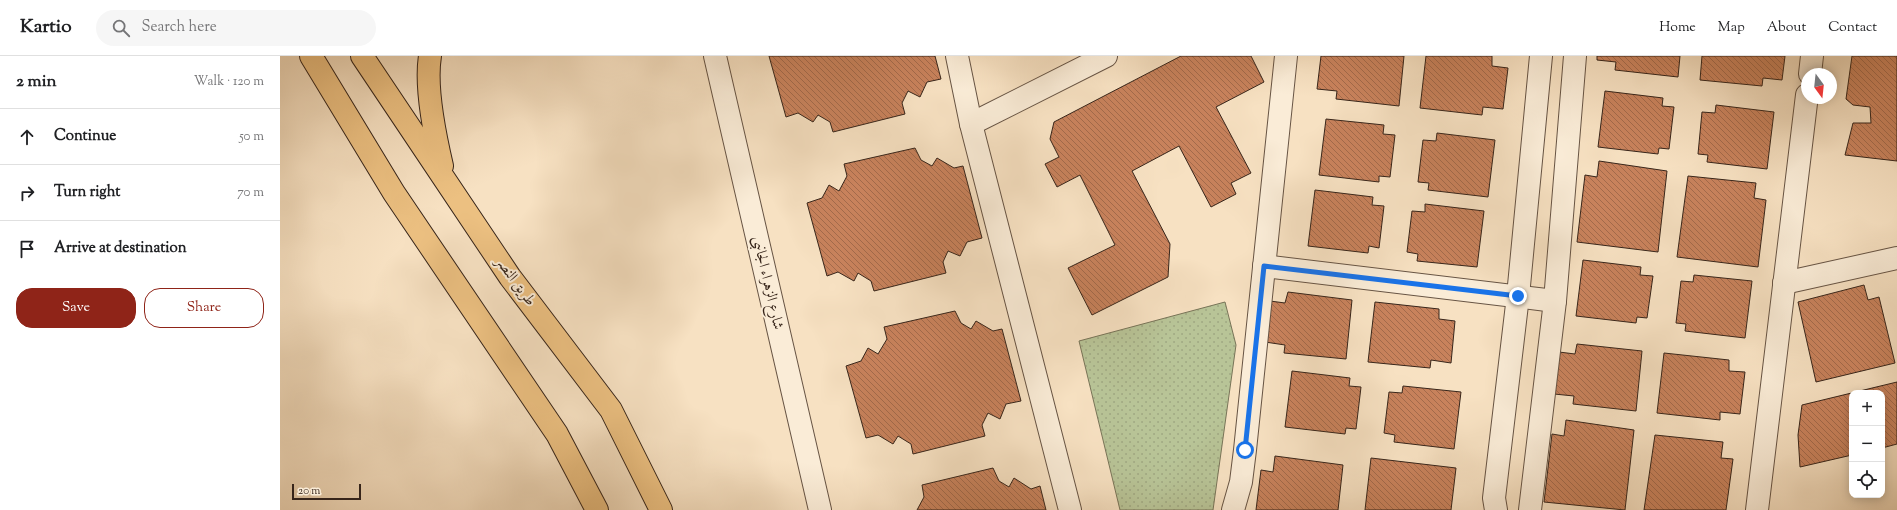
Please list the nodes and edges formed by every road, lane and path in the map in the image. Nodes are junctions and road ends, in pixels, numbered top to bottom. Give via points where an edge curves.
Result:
1 (362, 56) edge
2 (430, 56) edge
3 (715, 56) edge
4 (957, 56) edge
5 (1106, 56) edge
6 (1286, 56) edge
7 (1542, 56) edge
8 (1575, 56) edge
9 (1812, 56) edge
10 (311, 59) edge
11 (1811, 68) edge
12 (1806, 104) edge
13 (971, 124) junction
14 (444, 177) junction
15 (1897, 258) edge
16 (1264, 266) junction
17 (1784, 283) junction
18 (1518, 296) junction
19 (1555, 301) junction
20 (597, 510) edge
21 (662, 510) edge
22 (820, 510) edge
23 (1070, 510) edge
24 (1233, 510) edge
25 (1496, 510) edge
26 (1530, 510) edge
27 (1757, 510) edge

1 - 14 highway, طريق النصر
2 - 14 highway via 430,93
3 - 22 street, شارع الزهراء الجانبى
4 - 13 street
5 - 13 street
6 - 16 street
7 - 18 street
8 - 19 street
9 - 11 street
10 - 20 highway via 394,193 557,434
12 - 17 street
13 - 23 street
14 - 21 highway, طريق النصر via 510,277 611,410
15 - 17 street
16 - 18 street
16 - 24 street via 1242,474
17 - 27 street
18 - 19 street
18 - 25 street via 1494,498
19 - 26 street

